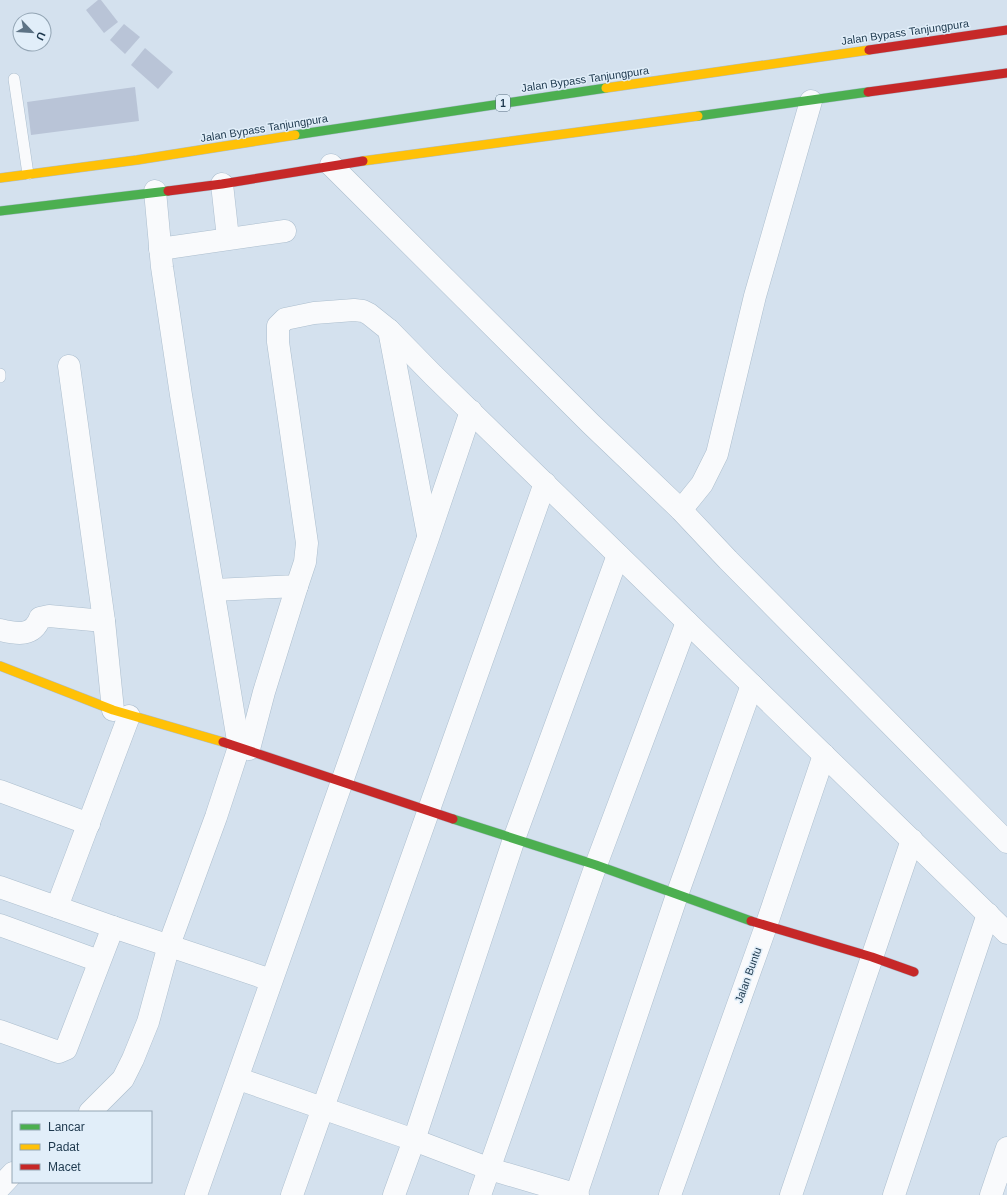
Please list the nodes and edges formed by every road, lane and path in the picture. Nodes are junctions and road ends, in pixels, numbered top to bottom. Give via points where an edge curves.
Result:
1 (1007, 30) edge
2 (1007, 73) edge
3 (14, 79) dead end
4 (811, 101) junction
5 (331, 165) junction
6 (28, 174) junction
7 (0, 178) edge
8 (222, 184) junction
9 (155, 191) junction
10 (0, 211) edge
11 (285, 231) dead end
12 (228, 238) junction
13 (160, 249) junction
14 (389, 330) junction
15 (69, 366) dead end
16 (0, 374) edge
17 (0, 377) edge
18 (471, 411) junction
19 (545, 483) junction
20 (681, 510) junction
21 (428, 538) junction
22 (618, 555) junction
23 (297, 586) junction
24 (214, 590) junction
25 (104, 621) junction
26 (688, 622) junction
27 (0, 630) edge
28 (0, 666) edge
29 (752, 685) junction
30 (121, 713) junction
31 (244, 748) junction
32 (824, 755) junction
33 (343, 781) junction
34 (0, 791) edge
35 (429, 811) junction
36 (90, 824) junction
37 (514, 839) junction
38 (912, 840) junction
39 (1007, 842) edge
40 (596, 865) junction
41 (0, 886) edge
42 (677, 895) junction
43 (57, 907) junction
44 (988, 914) junction
45 (0, 925) edge
46 (766, 926) junction
47 (113, 927) junction
48 (1007, 933) edge
49 (169, 945) junction
50 (872, 957) junction
51 (99, 961) junction
52 (914, 972) dead end
53 (271, 980) junction
54 (0, 1030) edge
55 (238, 1079) junction
56 (324, 1109) junction
57 (91, 1111) edge
58 (414, 1140) junction
59 (1007, 1148) edge
60 (490, 1169) junction
61 (12, 1174) edge
62 (0, 1186) edge
63 (997, 1192) edge
64 (196, 1195) edge
65 (292, 1195) edge
66 (394, 1195) edge
67 (480, 1195) edge
68 (577, 1195) edge
69 (670, 1195) edge
70 (791, 1195) edge
71 (894, 1195) edge

1 - 6 main road, Jalan Bypass Tanjungpura / 1 via 474,107 137,160
2 - 4 main road
3 - 6 lane
4 - 5 main road
4 - 20 street via 755,296 718,454 702,484
5 - 8 main road
5 - 20 street
6 - 7 main road, Jalan Bypass Tanjungpura / 1
8 - 9 main road
8 - 12 street
9 - 10 main road
9 - 13 street
11 - 12 street
12 - 13 street
13 - 24 street via 181,396
14 - 18 street
14 - 21 street
14 - 23 street via 369,314 354,310 314,313 286,319 278,326 278,342 307,543 305,562
15 - 25 street
16 - 17 lane
18 - 19 street
18 - 21 street
19 - 22 street
19 - 35 street
20 - 39 street
21 - 33 street
22 - 26 street
22 - 37 street
23 - 24 street
23 - 31 street
24 - 31 street
25 - 27 street via 49,616 40,618 31,631 12,633
25 - 30 street
26 - 29 street
26 - 40 street
28 - 30 main road
29 - 32 street
29 - 42 street
30 - 31 main road
30 - 36 street
31 - 33 main road
31 - 49 street
32 - 38 street
32 - 46 street, Jalan Buntu
33 - 35 main road
33 - 53 street
34 - 36 street
35 - 37 main road
35 - 56 street
36 - 43 street
37 - 40 main road
37 - 58 street
38 - 44 street
38 - 50 street
40 - 42 main road
40 - 60 street
41 - 43 street
42 - 46 main road
42 - 68 street
43 - 47 street
44 - 48 street
44 - 71 street
45 - 51 street
46 - 50 main road
46 - 69 street, Jalan Buntu
47 - 49 street
47 - 51 street
49 - 53 street
49 - 57 street via 148,1022 133,1060 123,1079
50 - 52 main road
50 - 70 street
51 - 54 street via 68,1045 63,1051 53,1050
53 - 55 street
55 - 56 street
55 - 64 street
56 - 58 street
56 - 65 street
58 - 60 street
58 - 66 street
59 - 63 street
60 - 67 street
60 - 68 street
61 - 62 street

